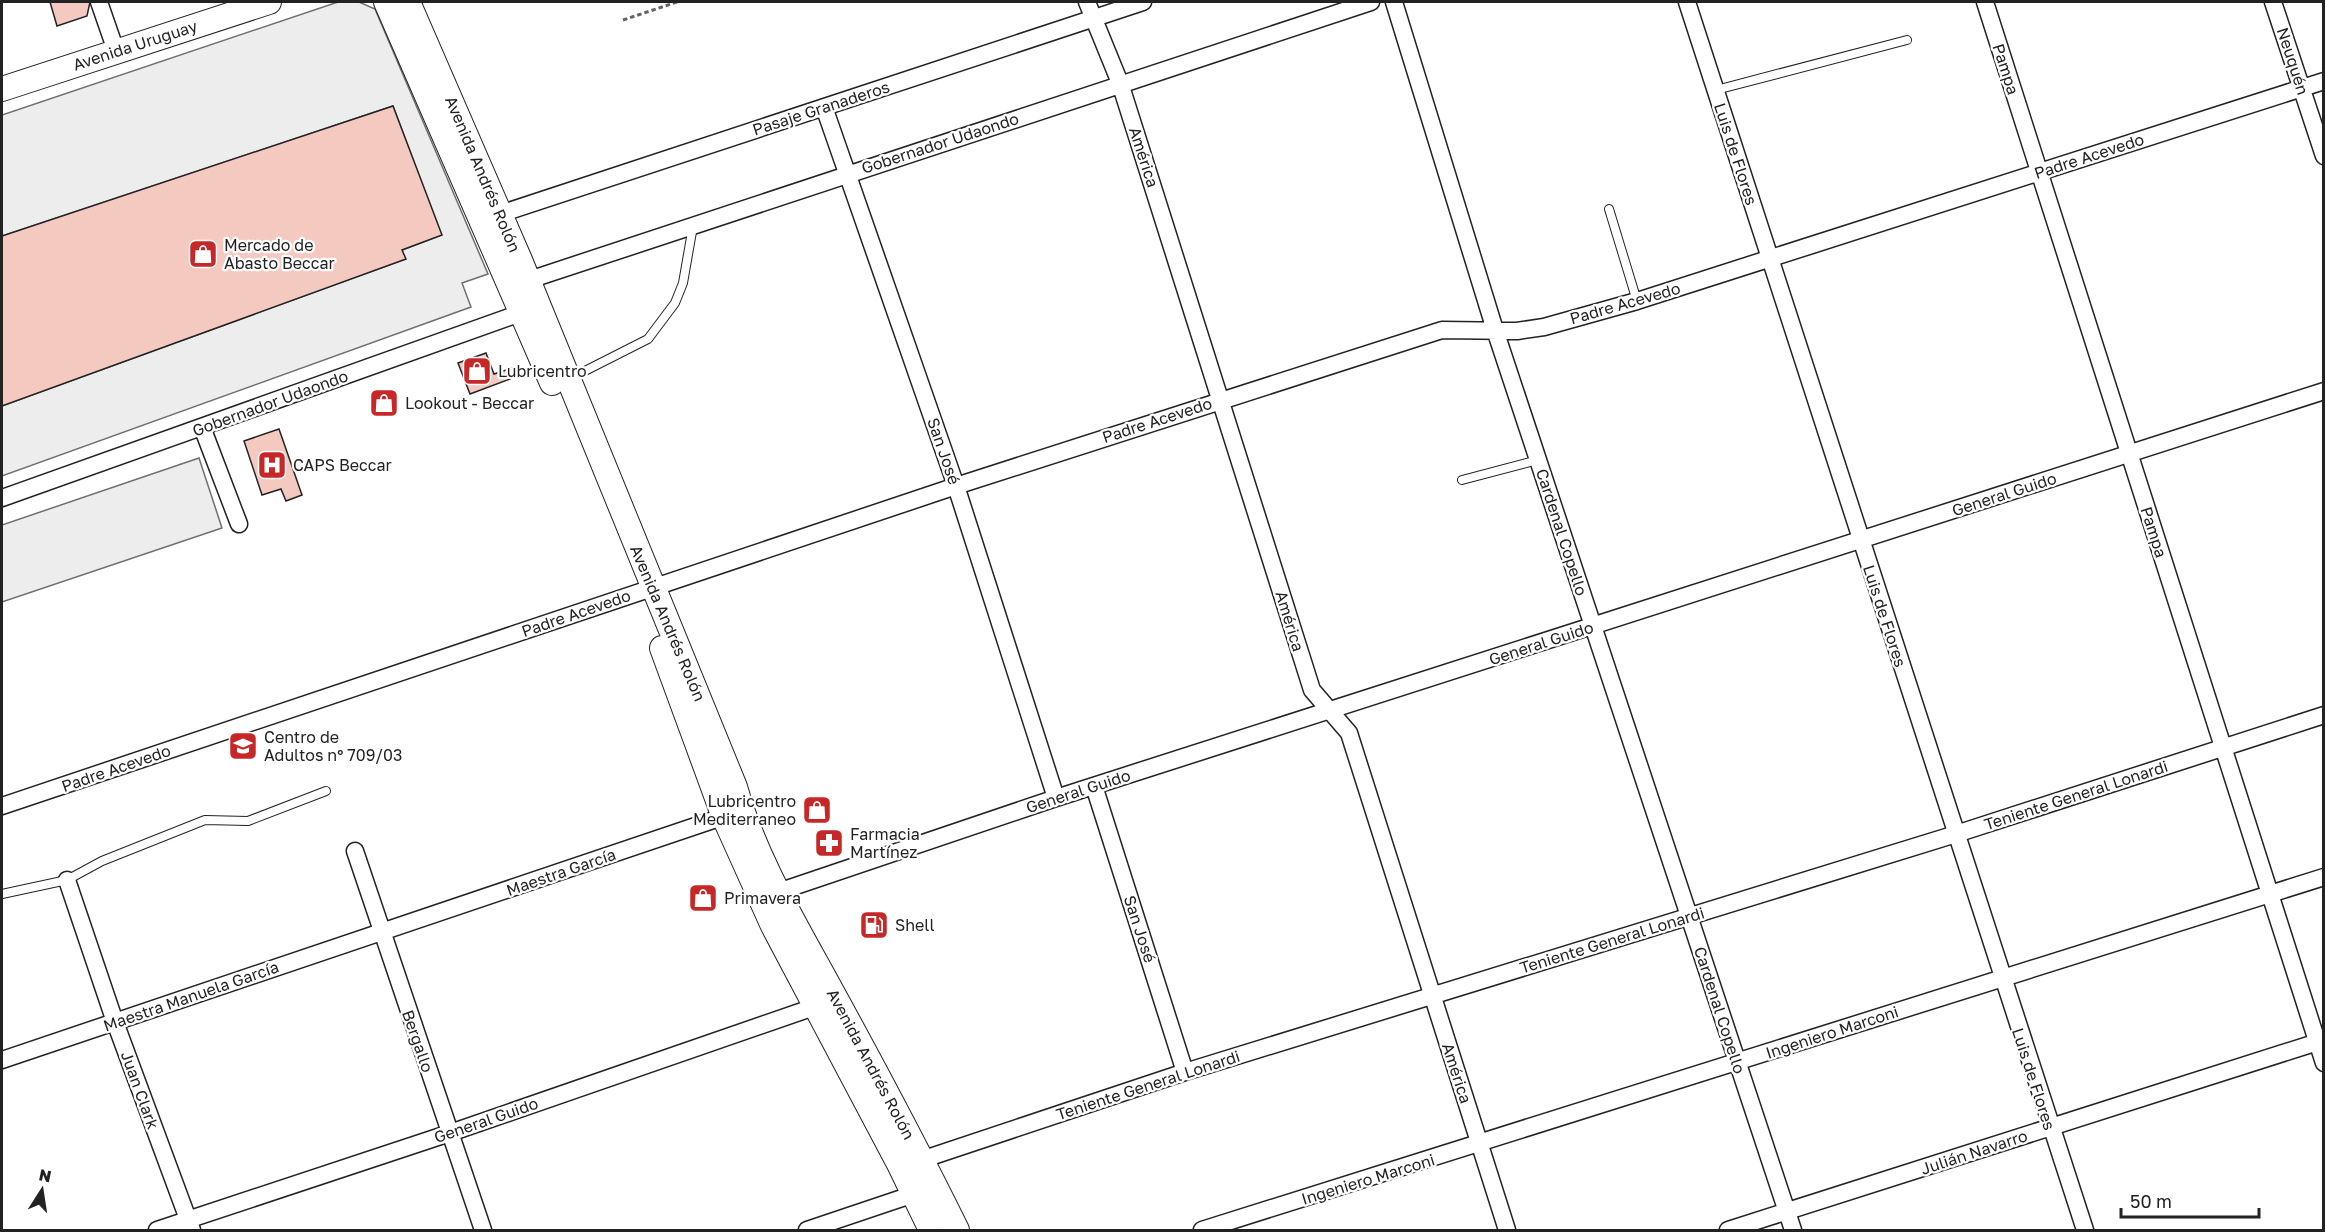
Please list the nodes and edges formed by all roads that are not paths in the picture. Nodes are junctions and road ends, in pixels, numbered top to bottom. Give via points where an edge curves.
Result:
1 (99, 2) edge
2 (269, 2) edge
3 (386, 2) edge
4 (408, 2) edge
5 (1087, 2) edge
6 (1143, 2) edge
7 (1371, 2) edge
8 (1394, 2) edge
9 (1687, 2) edge
10 (1985, 2) edge
11 (2274, 2) edge
12 (1092, 18) junction
13 (1907, 40) dead end
14 (116, 51) junction
15 (2324, 81) edge
16 (1120, 83) junction
17 (2302, 88) junction
18 (2, 89) edge
19 (1716, 90) junction
20 (824, 107) junction
21 (2324, 156) edge
22 (2039, 172) junction
23 (848, 174) junction
24 (1609, 209) dead end
25 (500, 214) junction
26 (693, 226) junction
27 (1770, 258) junction
28 (519, 284) junction
29 (1637, 301) junction
30 (530, 310) junction
31 (1495, 330) junction
32 (568, 379) junction
33 (2324, 391) edge
34 (1221, 399) junction
35 (202, 427) junction
36 (2129, 453) junction
37 (1538, 460) junction
38 (1462, 480) dead end
39 (956, 486) junction
40 (2, 498) edge
41 (238, 524) dead end
42 (1861, 540) junction
43 (646, 589) junction
44 (1593, 626) junction
45 (1328, 711) junction
46 (2324, 715) edge
47 (2223, 748) junction
48 (1094, 786) junction
49 (326, 791) dead end
50 (1056, 798) junction
51 (2, 806) edge
52 (733, 814) junction
53 (1956, 834) junction
54 (355, 851) dead end
55 (2324, 877) edge
56 (68, 880) junction
57 (2, 894) edge
58 (2269, 894) junction
59 (769, 895) junction
60 (1689, 917) junction
61 (381, 932) junction
62 (2002, 978) junction
63 (1432, 995) junction
64 (814, 1006) junction
65 (115, 1022) junction
66 (2320, 1041) edge
67 (2, 1060) edge
68 (1737, 1062) junction
69 (2324, 1064) edge
70 (1185, 1072) junction
71 (2050, 1128) junction
72 (450, 1133) junction
73 (1480, 1144) junction
74 (911, 1163) junction
75 (935, 1186) junction
76 (912, 1194) junction
77 (1787, 1212) junction
78 (190, 1225) edge
79 (157, 1230) edge
80 (483, 1230) edge
81 (807, 1230) edge
82 (931, 1230) edge
83 (957, 1230) edge
84 (1203, 1230) edge
85 (1507, 1230) edge
86 (1728, 1230) edge
87 (1793, 1230) edge
88 (2085, 1230) edge

1 - 14 street
2 - 14 main road, Avenida Uruguay
3 - 28 main road, Avenida Andrés Rolón
4 - 25 main road, Avenida Andrés Rolón
5 - 12 street, América
6 - 12 street, Pasaje Granaderos
7 - 16 street, Gobernador Udaondo
8 - 31 street, Cardenal Copello
9 - 19 street, Luis de Flores
10 - 22 street, Pampa
11 - 17 street, Neuquén
12 - 16 street, América
12 - 20 street, Pasaje Granaderos
13 - 19 lane
14 - 18 main road, Avenida Uruguay
15 - 17 street, Padre Acevedo
16 - 23 street, Gobernador Udaondo
16 - 34 street, América
17 - 21 street, Neuquén
17 - 22 street, Padre Acevedo
19 - 27 street, Luis de Flores
20 - 23 street, San José
20 - 25 street, Pasaje Granaderos
22 - 27 street, Padre Acevedo
22 - 36 street, Pampa
23 - 26 street, Gobernador Udaondo
23 - 39 street, San José
24 - 29 lane
25 - 28 main road, Avenida Andrés Rolón
26 - 28 street, Gobernador Udaondo
26 - 32 lane via 683,284 675,303 648,339
27 - 29 street, Padre Acevedo
27 - 42 street, Luis de Flores
28 - 30 main road, Avenida Andrés Rolón
29 - 31 street, Padre Acevedo via 1544,327
30 - 32 main road, Avenida Andrés Rolón
30 - 35 street, Gobernador Udaondo
30 - 43 main road, Avenida Andrés Rolón
31 - 34 street, Padre Acevedo via 1442,330
31 - 37 street, Cardenal Copello
32 - 43 main road, Avenida Andrés Rolón
33 - 36 street, General Guido
34 - 39 street, Padre Acevedo
34 - 45 street, América via 1312,690
35 - 40 street, Gobernador Udaondo
35 - 41 street
36 - 42 street, General Guido
36 - 47 street, Pampa
37 - 38 lane
37 - 44 street, Cardenal Copello
39 - 43 street, Padre Acevedo
39 - 50 street, San José
42 - 44 street, General Guido
42 - 53 street, Luis de Flores
43 - 51 street, Padre Acevedo
43 - 52 main road, Avenida Andrés Rolón via 727,766
44 - 45 street, General Guido
44 - 60 street, Cardenal Copello
45 - 48 street, General Guido
45 - 63 street, América via 1349,733
46 - 47 street, Teniente General Lonardi
47 - 53 street, Teniente General Lonardi
47 - 58 street, Pampa
48 - 50 street, General Guido
48 - 70 street, San José
49 - 56 lane via 248,821 205,820 102,861
50 - 59 street, General Guido
52 - 59 main road, Avenida Andrés Rolón
52 - 61 street, Maestra García
53 - 60 street, Teniente General Lonardi
53 - 62 street, Luis de Flores
54 - 61 street, Bergallo
55 - 58 street, Ingeniero Marconi
56 - 57 lane
56 - 65 street, Juan Clark
58 - 62 street, Ingeniero Marconi
58 - 66 street, Pampa
59 - 64 main road, Avenida Andrés Rolón
59 - 74 main road, Avenida Andrés Rolón
60 - 63 street, Teniente General Lonardi
60 - 68 street, Cardenal Copello
61 - 65 street, Maestra Manuela García
61 - 72 street, Bergallo
62 - 68 street, Ingeniero Marconi
62 - 71 street, Luis de Flores
63 - 70 street, Teniente General Lonardi
63 - 73 street, América
64 - 72 street, General Guido
64 - 74 main road, Avenida Andrés Rolón
65 - 67 street, Maestra Manuela García
65 - 78 street, Juan Clark
66 - 69 street, Pampa
66 - 71 street, Julián Navarro
68 - 73 street, Ingeniero Marconi
68 - 77 street, Cardenal Copello
70 - 74 street, Teniente General Lonardi
71 - 77 street, Julián Navarro
71 - 88 street, Luis de Flores
72 - 78 street, General Guido
72 - 80 street, Bergallo
73 - 84 street, Ingeniero Marconi
73 - 85 street, América
74 - 75 main road, Avenida Andrés Rolón
74 - 76 main road, Avenida Andrés Rolón
75 - 76 street
75 - 83 main road, Avenida Andrés Rolón
76 - 81 street
76 - 82 main road, Avenida Andrés Rolón
77 - 86 street, Julián Navarro
77 - 87 street, Cardenal Copello
78 - 79 street, General Guido

